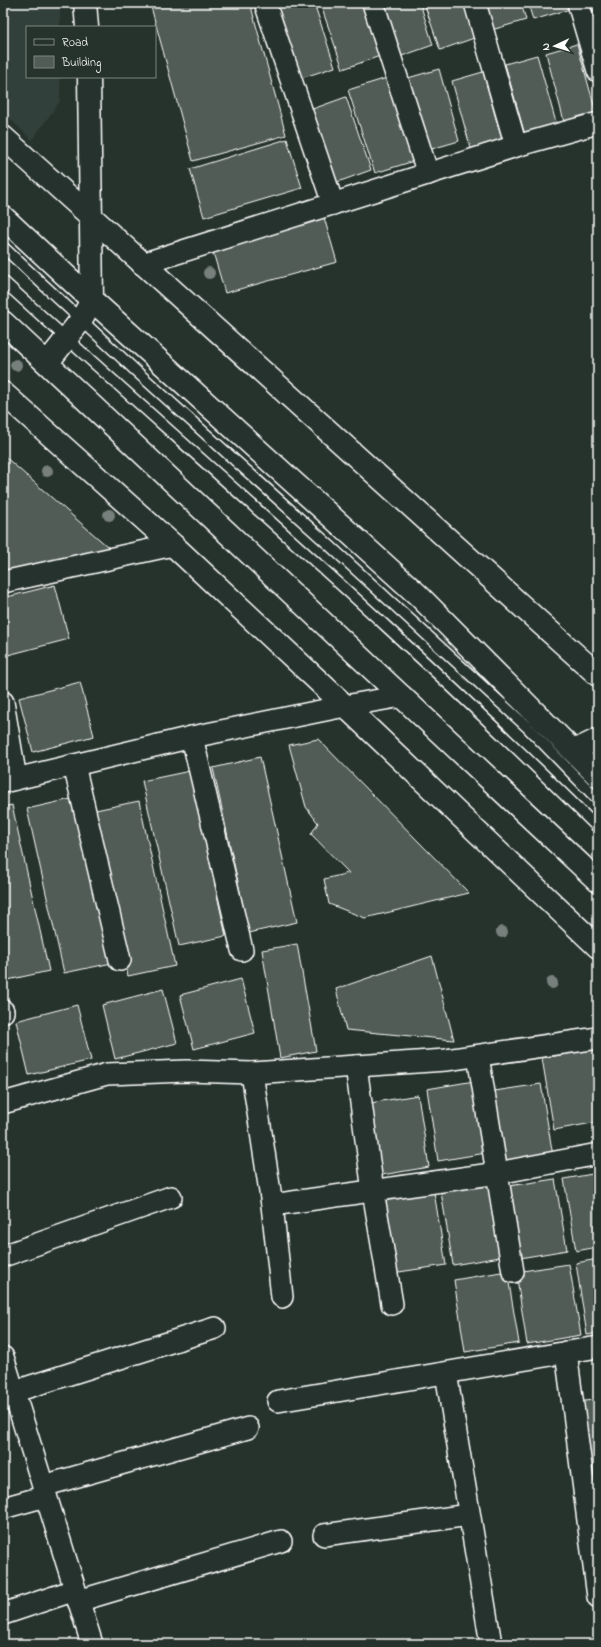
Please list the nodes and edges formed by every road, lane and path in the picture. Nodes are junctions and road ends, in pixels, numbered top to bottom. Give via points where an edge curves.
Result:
1 (85, 3) edge
2 (265, 3) edge
3 (373, 3) edge
4 (475, 3) edge
5 (578, 3) edge
6 (87, 26) edge
7 (598, 71) edge
8 (89, 78) edge
9 (598, 123) edge
10 (3, 137) edge
11 (516, 146) junction
12 (428, 174) junction
13 (333, 204) junction
14 (3, 217) edge
15 (91, 218) junction
16 (3, 247) edge
17 (142, 264) junction
18 (3, 282) edge
19 (92, 300) junction
20 (82, 320) junction
21 (3, 322) edge
22 (66, 338) junction
23 (48, 362) junction
24 (3, 393) edge
25 (173, 545) junction
26 (3, 582) edge
27 (598, 675) edge
28 (402, 696) junction
29 (3, 702) edge
30 (345, 706) junction
31 (192, 737) junction
32 (598, 739) edge
33 (573, 752) junction
34 (74, 765) junction
35 (598, 776) edge
36 (10, 781) edge
37 (598, 800) edge
38 (598, 828) edge
39 (598, 881) edge
40 (598, 947) edge
41 (242, 950) dead end
42 (120, 960) dead end
43 (598, 1038) edge
44 (478, 1056) junction
45 (356, 1066) junction
46 (252, 1073) junction
47 (3, 1103) edge
48 (598, 1154) edge
49 (498, 1173) junction
50 (373, 1191) junction
51 (171, 1197) dead end
52 (272, 1205) junction
53 (3, 1256) edge
54 (513, 1272) dead end
55 (282, 1297) dead end
56 (392, 1304) dead end
57 (215, 1328) dead end
58 (598, 1347) edge
59 (566, 1352) junction
60 (3, 1357) edge
61 (446, 1373) junction
62 (8, 1394) edge
63 (278, 1401) dead end
64 (248, 1428) dead end
65 (45, 1491) junction
66 (3, 1508) edge
67 (469, 1515) junction
68 (324, 1535) dead end
69 (281, 1541) dead end
70 (77, 1595) junction
71 (598, 1597) edge
72 (3, 1614) edge
73 (92, 1644) edge
74 (491, 1644) edge

1 - 6 street
2 - 13 street
3 - 12 street
4 - 11 street
5 - 7 street
8 - 15 street
9 - 11 street
10 - 15 street
11 - 12 street
12 - 13 street
13 - 17 street
14 - 19 street
15 - 17 street
15 - 19 street
16 - 20 lane
17 - 27 street
18 - 22 lane
19 - 20 street
19 - 33 street via 418,594
20 - 22 street
20 - 37 lane via 522,722
21 - 23 street
22 - 23 street
22 - 38 lane via 378,619
23 - 28 street
24 - 25 street
25 - 26 street
25 - 30 street
28 - 30 street
28 - 39 street
29 - 36 street
30 - 31 street
30 - 40 street
31 - 34 street
31 - 41 street
32 - 33 street
33 - 35 street
34 - 36 street
34 - 42 street
43 - 44 street
44 - 45 street
44 - 49 street
45 - 46 street
45 - 50 street
46 - 47 street via 186,1071 107,1074
46 - 52 street
48 - 49 street
49 - 50 street
49 - 54 street
50 - 52 street
50 - 56 street
51 - 53 street
52 - 55 street
57 - 62 street
58 - 59 street
59 - 61 street
59 - 71 street
60 - 62 street
61 - 63 street
61 - 67 street
62 - 65 street
64 - 65 street
65 - 66 street
65 - 70 street
67 - 68 street
67 - 74 street
69 - 70 street
70 - 72 street
70 - 73 street

